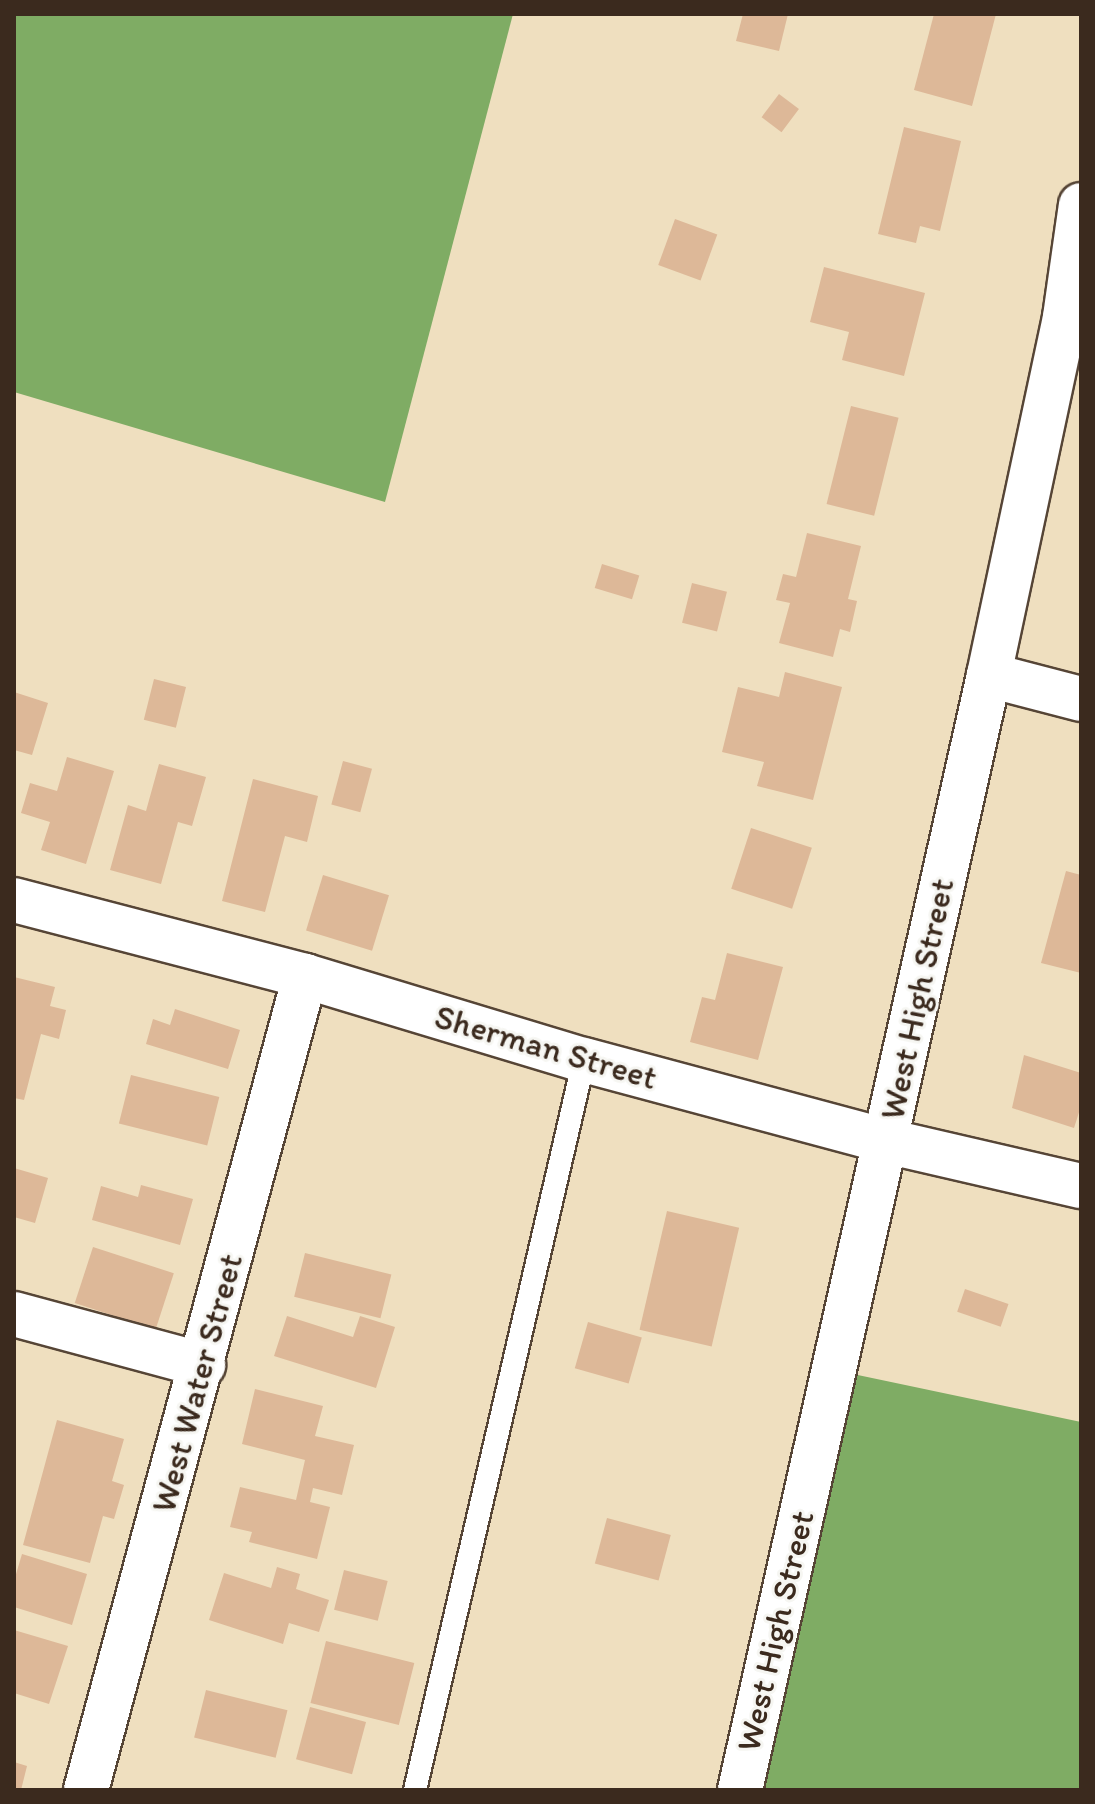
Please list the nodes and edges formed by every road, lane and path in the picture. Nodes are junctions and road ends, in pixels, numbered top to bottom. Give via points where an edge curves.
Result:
1 (1081, 205) edge
2 (989, 675) junction
3 (1081, 699) edge
4 (14, 900) edge
5 (305, 976) junction
6 (584, 1060) junction
7 (886, 1141) junction
8 (1081, 1186) edge
9 (14, 1314) edge
10 (203, 1365) junction
11 (86, 1790) edge
12 (415, 1790) edge
13 (740, 1790) edge

1 - 2 street, West High Street via 1065,317
2 - 3 street
2 - 7 street, West High Street
4 - 5 street, Sherman Street
5 - 6 street, Sherman Street
5 - 10 street, West Water Street
6 - 7 street, Sherman Street
6 - 12 lane
7 - 8 street, Sherman Street
7 - 13 street, West High Street
9 - 10 street
10 - 11 street, West Water Street

